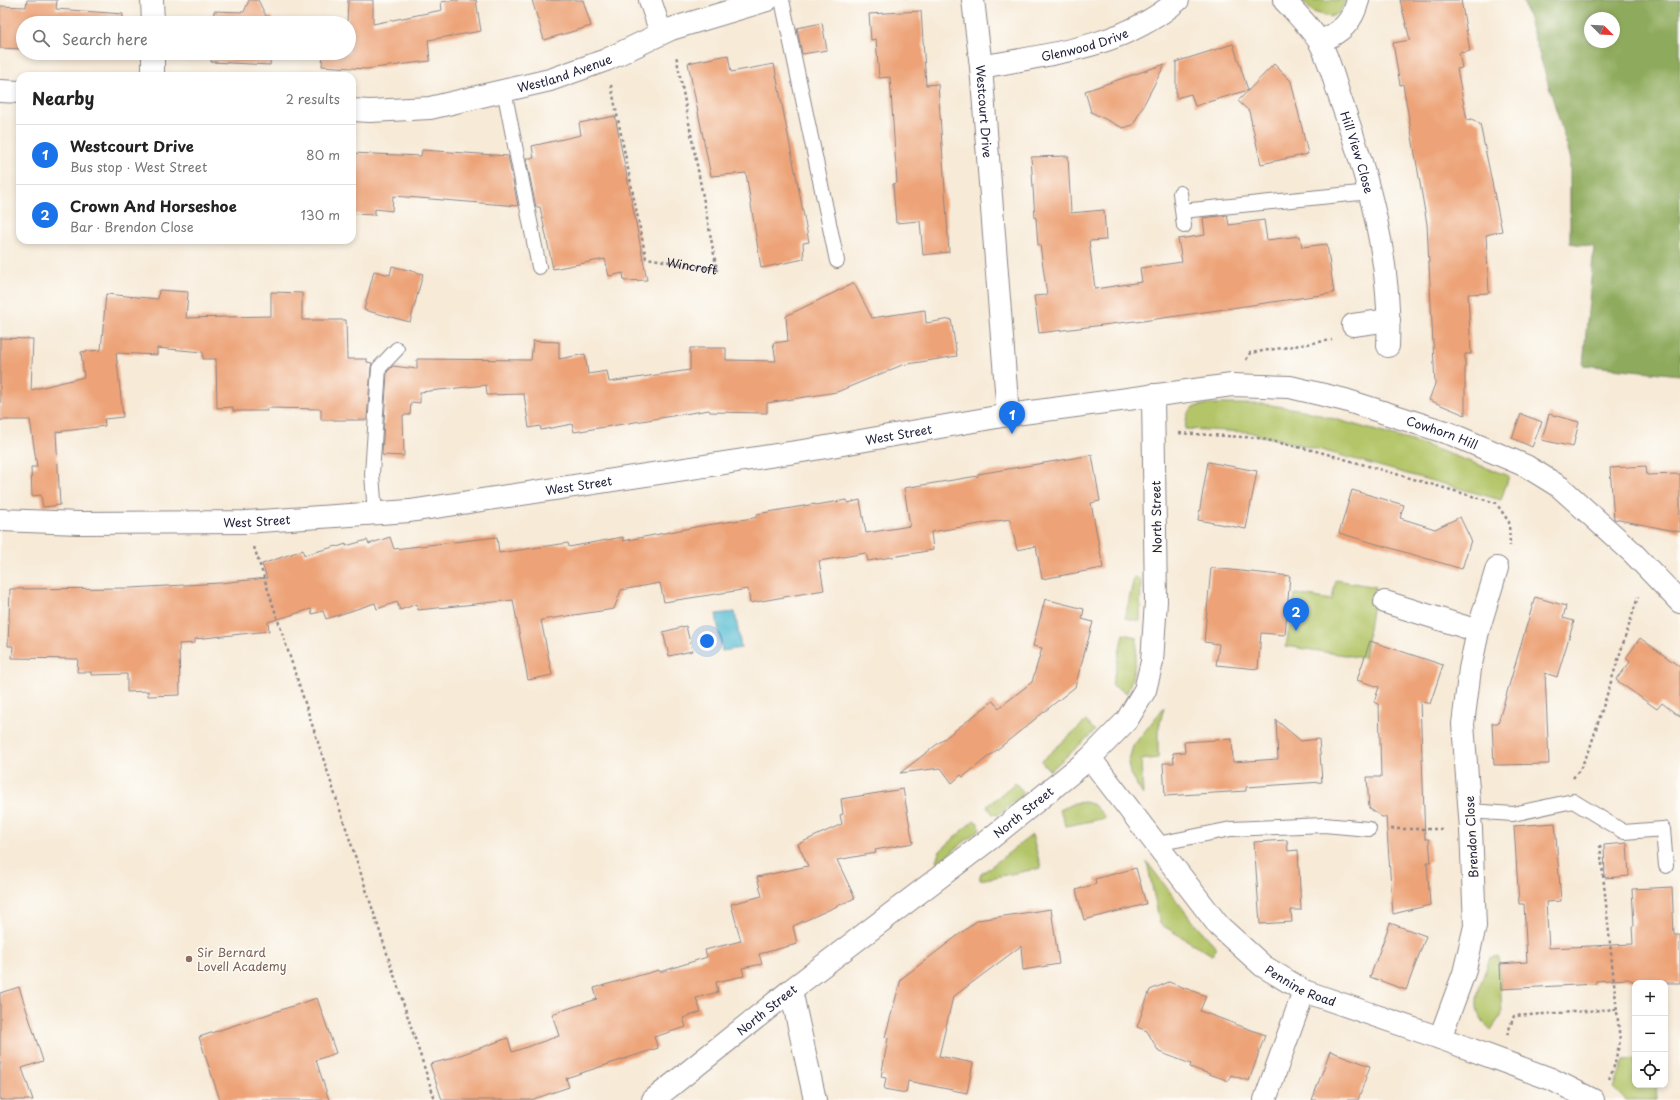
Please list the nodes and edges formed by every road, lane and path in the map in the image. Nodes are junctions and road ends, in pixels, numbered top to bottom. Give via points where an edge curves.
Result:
1 (152, 0) edge
2 (650, 0) edge
3 (767, 0) edge
4 (782, 0) edge
5 (973, 0) edge
6 (1178, 0) edge
7 (1284, 0) edge
8 (1358, 0) edge
9 (153, 16) edge
10 (666, 31) junction
11 (1320, 42) junction
12 (153, 60) edge
13 (606, 60) junction
14 (981, 67) junction
15 (153, 72) edge
16 (504, 90) junction
17 (0, 91) edge
18 (16, 92) edge
19 (356, 110) edge
20 (1370, 192) junction
21 (1180, 193) dead end
22 (1182, 211) junction
23 (1184, 226) dead end
24 (837, 261) dead end
25 (539, 267) dead end
26 (1389, 320) junction
27 (1359, 324) joint
28 (1388, 346) dead end
29 (397, 350) dead end
30 (1232, 385) junction
31 (1152, 396) junction
32 (1008, 415) junction
33 (1154, 431) junction
34 (375, 514) junction
35 (0, 520) edge
36 (246, 522) junction
37 (1497, 568) joint
38 (1648, 568) junction
39 (1385, 602) dead end
40 (1680, 602) edge
41 (1478, 631) junction
42 (1090, 758) junction
43 (1551, 806) junction
44 (1595, 814) junction
45 (1470, 820) junction
46 (1369, 829) joint
47 (1157, 844) junction
48 (1666, 866) dead end
49 (791, 990) junction
50 (1304, 991) junction
51 (1617, 1010) junction
52 (1440, 1038) junction
53 (1498, 1060) junction
54 (1608, 1082) dead end
55 (435, 1100) edge
56 (653, 1100) edge
57 (815, 1100) edge
58 (1265, 1100) edge
59 (1593, 1100) edge

1 - 9 street
2 - 10 street
3 - 10 street, Westland Avenue
4 - 24 lane
5 - 14 street, Westcourt Drive
6 - 14 street, Glenwood Drive via 1147,22 1113,39 1083,48
7 - 11 street, Hill View Close
8 - 11 street via 1350,20 1338,33
10 - 13 street, Westland Avenue
10 - 13 path, Wincroft via 718,270 646,258
11 - 20 street, Hill View Close via 1356,142
12 - 15 street
13 - 16 street, Westland Avenue via 550,80
14 - 32 street, Westcourt Drive
16 - 19 street, Westland Avenue via 430,108
16 - 25 lane
17 - 18 street
20 - 22 lane
20 - 26 street, Hill View Close via 1385,275
21 - 22 lane
22 - 23 lane
26 - 27 street
26 - 28 street, Hill View Close
27 - 30 path via 1351,337 1250,352
29 - 34 lane via 379,368 372,474
30 - 31 street, Cowhorn Hill
30 - 38 street, Cowhorn Hill via 1290,387 1345,400 1451,434 1526,466 1560,487
31 - 32 street, West Street
31 - 33 street, North Street
32 - 34 street, West Street via 809,450 410,511
33 - 37 path via 1258,438 1320,452 1496,503 1509,522 1510,546
33 - 42 street, North Street via 1156,601 1152,662 1145,690 1127,720
34 - 36 street, West Street
35 - 36 street, West Street via 79,523
36 - 55 path
37 - 41 street, Brendon Close
38 - 40 street, Cowhorn Hill
38 - 43 path via 1589,751 1580,769
39 - 41 street
41 - 45 street, Brendon Close via 1470,669 1464,724
42 - 47 street, Pennine Road
42 - 49 street, North Street via 991,838
43 - 44 lane via 1573,801
43 - 45 lane
44 - 48 lane via 1624,832 1663,830
44 - 51 path
45 - 46 path
45 - 52 street, Brendon Close via 1475,926 1464,973
46 - 47 lane via 1324,825 1231,829
47 - 50 street, Pennine Road via 1219,926 1263,966
49 - 56 street, North Street
49 - 57 street
50 - 52 street, Pennine Road
50 - 58 street
51 - 53 path via 1514,1016
51 - 54 path via 1620,1041
52 - 53 street, Pennine Road
53 - 59 street, Pennine Road via 1551,1079

